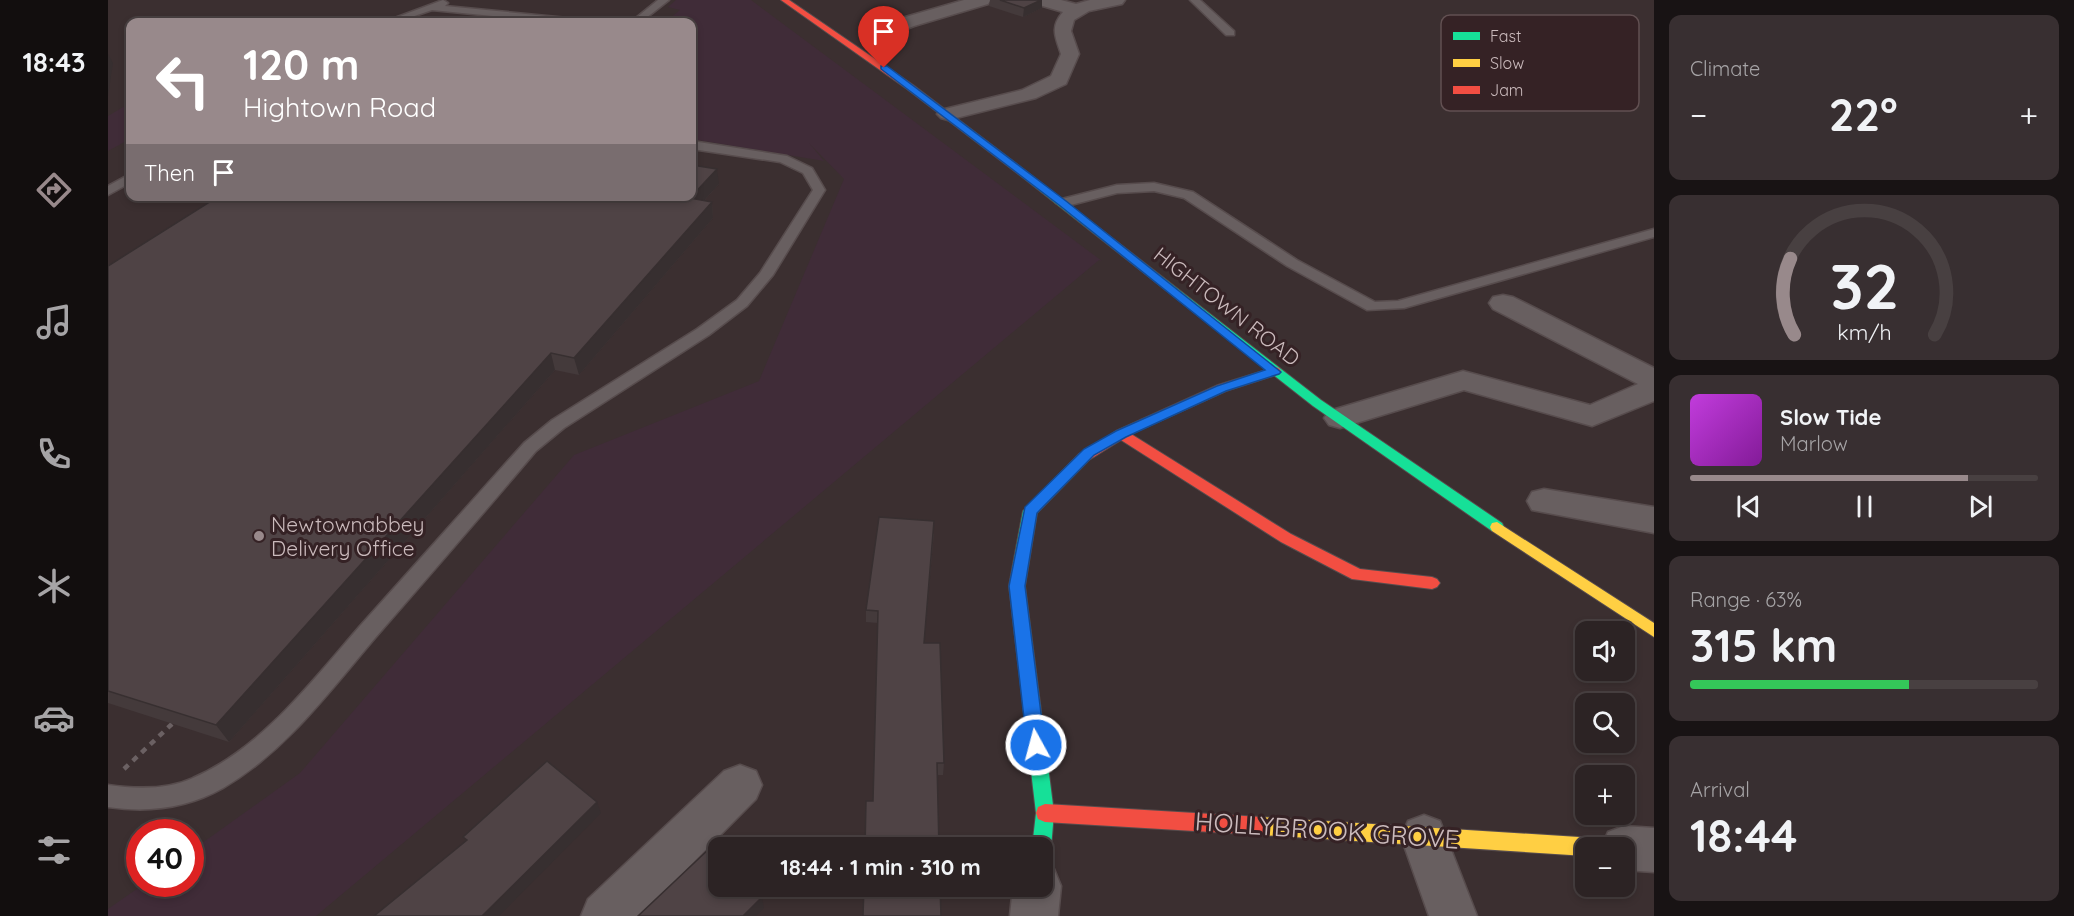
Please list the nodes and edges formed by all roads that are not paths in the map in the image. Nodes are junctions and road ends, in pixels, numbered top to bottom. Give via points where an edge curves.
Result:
1 (450, 0) edge
2 (664, 0) edge
3 (784, 0) edge
4 (982, 0) edge
5 (1042, 0) edge
6 (1116, 0) edge
7 (1195, 0) edge
8 (431, 7) junction
9 (1077, 10) junction
10 (399, 18) edge
11 (540, 18) edge
12 (641, 18) edge
13 (899, 27) dead end
14 (1230, 33) dead end
15 (948, 114) junction
16 (696, 146) edge
17 (126, 180) edge
18 (108, 191) edge
19 (1063, 203) junction
20 (1654, 233) edge
21 (1503, 303) dead end
22 (1275, 372) junction
23 (1654, 380) edge
24 (1654, 389) edge
25 (1340, 418) junction
26 (1121, 434) junction
27 (1544, 501) dead end
28 (1654, 520) edge
29 (1432, 583) dead end
30 (1654, 631) edge
31 (740, 785) dead end
32 (108, 796) edge
33 (1044, 813) junction
34 (1042, 837) edge
35 (1425, 837) junction
36 (1575, 846) edge
37 (1635, 849) edge
38 (1654, 850) edge
39 (1036, 897) edge
40 (605, 916) edge
41 (1034, 916) edge
42 (1453, 916) edge

1 - 8 lane
2 - 12 lane
3 - 15 main road, HIGHTOWN ROAD
4 - 13 street
5 - 9 street
6 - 9 street
7 - 14 lane
8 - 10 lane
8 - 11 lane
9 - 15 street via 1066,18 1062,30 1070,54 1059,80 1029,94
15 - 19 main road, HIGHTOWN ROAD
16 - 32 lane via 783,159 808,171 819,190 766,275 741,303 703,332 558,424 530,447 303,707 257,752 212,781 182,794 126,800
17 - 18 lane
19 - 20 lane via 1117,189 1154,187 1188,195 1292,263 1372,307 1400,305
19 - 22 main road, HIGHTOWN ROAD
21 - 23 street
22 - 25 main road, HIGHTOWN ROAD
22 - 26 main road via 1222,388
24 - 25 street via 1592,416 1463,380
25 - 30 main road, HIGHTOWN ROAD via 1477,515
26 - 29 main road via 1286,538 1357,575
26 - 33 main road via 1089,452 1030,511 1017,586
27 - 28 street
31 - 40 street
33 - 34 main road
33 - 35 main road, HOLLYBROOK GROVE
35 - 36 main road, HOLLYBROOK GROVE
35 - 42 street
37 - 38 street
39 - 41 street

